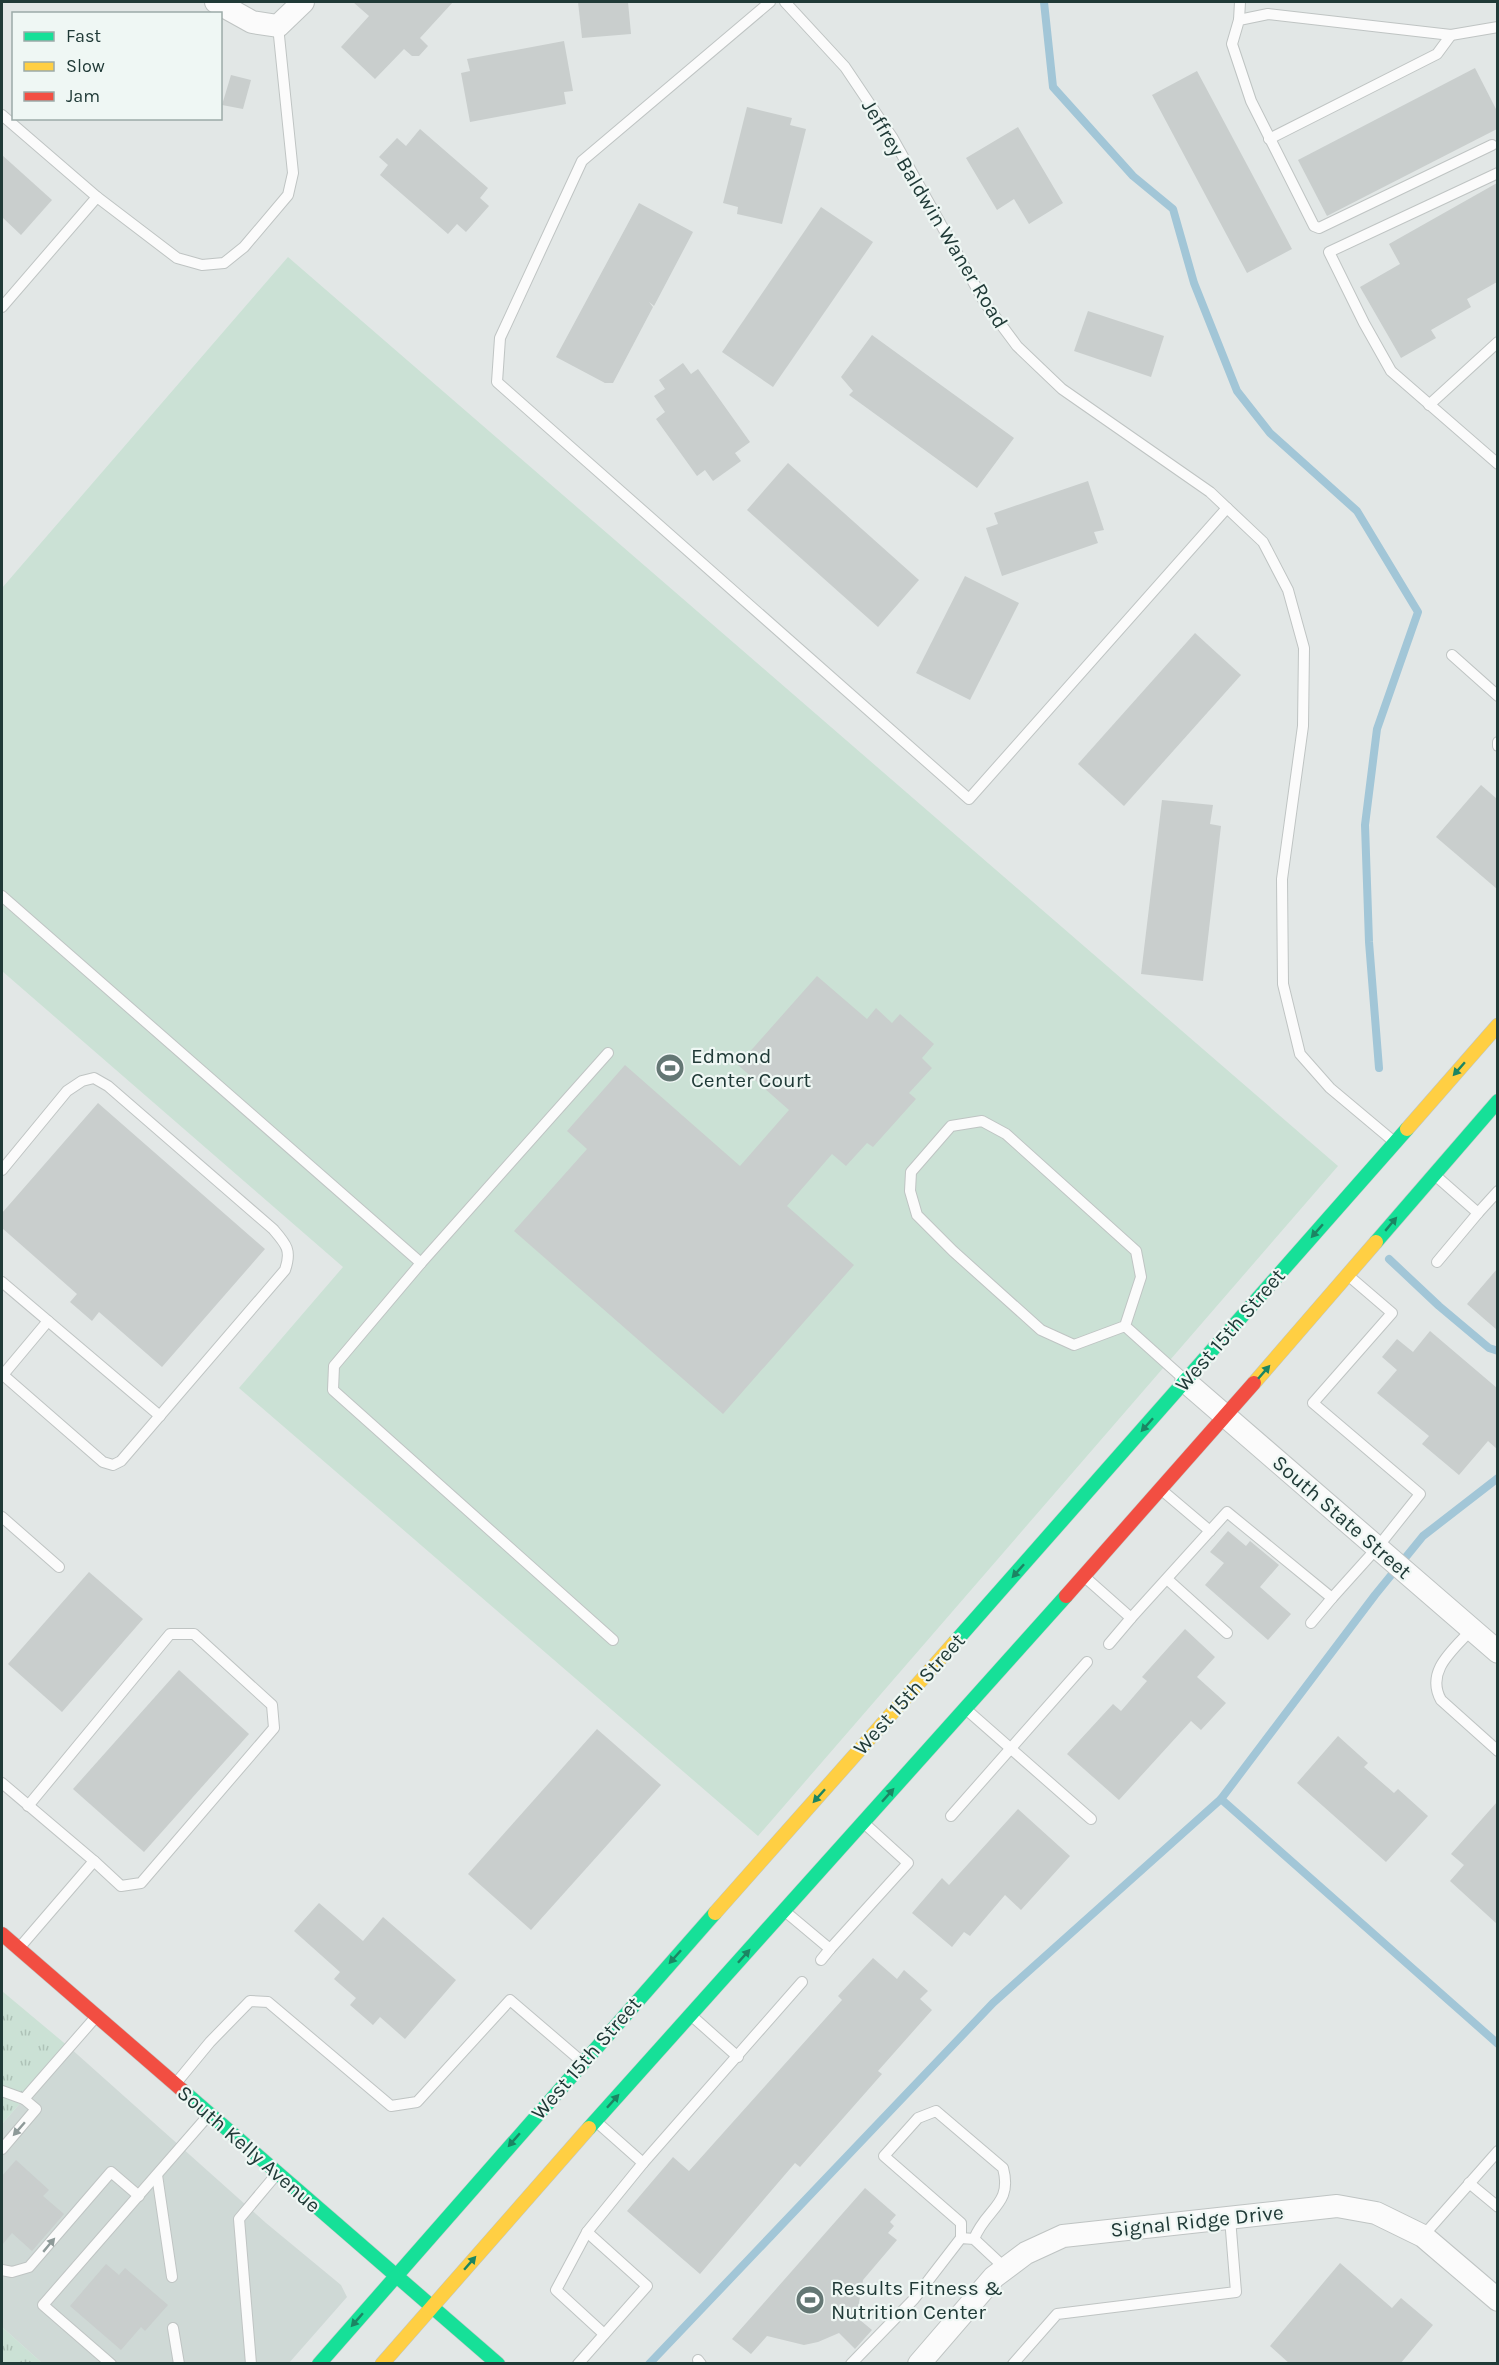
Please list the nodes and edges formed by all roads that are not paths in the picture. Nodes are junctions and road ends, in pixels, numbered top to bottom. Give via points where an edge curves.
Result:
1 (216, 2) edge
2 (303, 2) edge
3 (770, 2) edge
4 (786, 2) edge
5 (1240, 2) edge
6 (1239, 20) junction
7 (278, 26) junction
8 (1497, 27) edge
9 (1451, 35) junction
10 (2, 115) edge
11 (1269, 139) junction
12 (1492, 145) dead end
13 (1497, 173) edge
14 (97, 197) junction
15 (2, 307) edge
16 (1497, 342) edge
17 (1429, 405) junction
18 (1497, 464) edge
19 (1227, 508) junction
20 (1452, 655) dead end
21 (1497, 696) edge
22 (2, 896) edge
23 (1497, 1025) edge
24 (608, 1053) dead end
25 (1497, 1101) edge
26 (1394, 1142) junction
27 (2, 1170) edge
28 (1433, 1174) junction
29 (1497, 1191) edge
30 (1478, 1213) junction
31 (1437, 1262) dead end
32 (421, 1263) junction
33 (1347, 1274) junction
34 (2, 1282) edge
35 (48, 1322) junction
36 (1125, 1326) junction
37 (2, 1375) edge
38 (1186, 1382) junction
39 (160, 1416) junction
40 (1226, 1416) junction
41 (1161, 1490) junction
42 (2, 1517) edge
43 (1210, 1531) junction
44 (1377, 1548) junction
45 (58, 1567) dead end
46 (1083, 1577) junction
47 (1167, 1579) junction
48 (1332, 1598) junction
49 (1131, 1618) junction
50 (1311, 1623) dead end
51 (1472, 1629) junction
52 (1227, 1633) dead end
53 (613, 1640) dead end
54 (1109, 1644) dead end
55 (1497, 1652) edge
56 (1087, 1662) dead end
57 (966, 1708) junction
58 (1010, 1748) junction
59 (1497, 1751) edge
60 (2, 1784) edge
61 (28, 1806) junction
62 (951, 1816) dead end
63 (1091, 1819) dead end
64 (864, 1822) junction
65 (94, 1861) junction
66 (785, 1911) junction
67 (2, 1934) edge
68 (18, 1949) junction
69 (830, 1949) junction
70 (821, 1960) dead end
71 (802, 1982) dead end
72 (691, 2015) junction
73 (96, 2016) junction
74 (738, 2056) junction
75 (583, 2062) junction
76 (175, 2085) junction
77 (2, 2091) edge
78 (24, 2099) junction
79 (209, 2114) junction
80 (596, 2121) junction
81 (2, 2149) edge
82 (1497, 2151) edge
83 (643, 2163) junction
84 (278, 2174) junction
85 (157, 2175) junction
86 (1469, 2183) junction
87 (139, 2196) junction
88 (1497, 2207) edge
89 (1230, 2218) junction
90 (586, 2232) junction
91 (1423, 2236) junction
92 (961, 2238) junction
93 (974, 2239) junction
94 (1005, 2268) junction
95 (2, 2270) edge
96 (172, 2277) dead end
97 (396, 2277) junction
98 (1497, 2300) edge
99 (432, 2307) junction
100 (173, 2328) dead end
101 (604, 2334) junction
102 (111, 2364) edge
103 (179, 2364) edge
104 (251, 2364) edge
105 (319, 2364) edge
106 (382, 2364) edge
107 (498, 2364) edge
108 (578, 2364) edge
109 (851, 2364) edge
110 (919, 2364) edge
111 (1013, 2364) edge

1 - 7 street via 252,22
2 - 7 street
3 - 19 lane via 582,161 500,338 497,382 969,799
4 - 19 lane, Jeffrey Baldwin Waner Road via 845,67 891,137 985,303 1017,346 1062,389 1210,492
5 - 6 lane
6 - 9 lane via 1268,14
6 - 11 lane via 1232,44
7 - 14 lane via 293,173 288,195 244,247 224,263 202,265 177,258
8 - 9 lane
9 - 11 lane via 1437,54
10 - 14 lane
11 - 12 lane via 1310,222 1319,228
13 - 17 lane via 1329,252 1391,371
14 - 15 lane
16 - 17 lane
17 - 18 lane
19 - 26 lane, Jeffrey Baldwin Waner Road via 1263,542 1288,590 1304,648 1303,726 1282,879 1283,984 1300,1054 1330,1088
20 - 21 lane
22 - 32 lane
23 -> 26 main road, West 15th Street
24 - 32 lane
25 - 28 main road
26 -> 38 main road, West 15th Street
27 - 39 lane via 67,1091 94,1078 126,1101 285,1243 290,1257 285,1270
28 - 30 lane
33 -> 28 main road
29 - 30 lane
30 - 31 lane
32 - 53 lane via 333,1366 333,1390
40 -> 33 main road
33 - 44 lane via 1392,1313 1312,1402 1420,1494
34 - 35 lane
35 - 37 lane
35 - 39 lane
36 - 36 lane via 1074,1345 1041,1330 917,1215 910,1191 911,1172 951,1126 982,1120 1006,1134 1136,1251 1141,1277
36 - 38 lane
37 - 39 lane via 103,1462 113,1465 121,1461
38 - 40 street, South State Street
38 -> 75 main road, West 15th Street
40 - 41 main road
40 - 44 street, South State Street
41 - 43 lane
41 - 46 main road
42 - 45 lane
43 - 47 lane
43 - 48 lane via 1227,1512
44 - 48 lane
44 - 51 street, South State Street
46 - 49 lane
46 - 57 main road
47 - 49 lane
47 - 52 lane
48 - 50 lane
49 - 54 lane
51 - 55 street, South State Street
51 - 59 lane via 1437,1671 1436,1692
56 - 58 lane
57 - 58 lane
64 -> 57 main road
58 - 62 lane
58 - 63 lane
60 - 61 lane
61 - 65 lane
61 - 65 lane via 170,1634 194,1634 272,1705 274,1728 141,1883 121,1886
64 - 66 main road
64 - 69 lane via 908,1863
65 - 68 lane
66 - 69 lane
72 -> 66 main road
67 - 68 main road, South Kelly Avenue
68 - 73 main road, South Kelly Avenue
69 - 70 lane
71 - 74 lane
72 - 74 lane
80 -> 72 main road
73 - 76 main road, South Kelly Avenue
73 - 78 lane
74 - 83 lane
75 - 76 lane via 510,2000 417,2102 391,2106 268,2002 250,2001
75 -> 97 main road, West 15th Street
76 - 79 main road, South Kelly Avenue
77 - 78 lane
78 -> 81 lane via 36,2109
79 - 84 main road, South Kelly Avenue
79 - 85 lane
80 - 83 lane
99 -> 80 main road
82 - 86 lane
83 - 90 lane
84 - 97 main road, South Kelly Avenue
84 - 104 lane via 239,2219
85 - 87 lane
85 - 96 lane
86 - 88 lane
86 - 91 lane
95 -> 87 lane via 12,2272 29,2267 111,2172
87 - 102 lane via 43,2305
89 - 91 street, Signal Ridge Drive via 1337,2206 1376,2213
89 - 94 street, Signal Ridge Drive via 1063,2236
89 - 111 lane via 1236,2292 1057,2314
90 - 101 lane via 556,2290
90 - 101 lane via 646,2286
91 - 98 street, Signal Ridge Drive
92 - 93 lane
92 - 93 lane via 961,2223 884,2156 918,2118 936,2111 1003,2168 1003,2198 980,2224
92 - 109 lane via 914,2299
93 - 94 lane
94 - 110 street, Signal Ridge Drive
97 - 99 main road, South Kelly Avenue
97 -> 105 main road, West 15th Street
99 - 106 main road
99 - 107 main road, South Kelly Avenue
100 - 103 lane
101 - 108 lane

